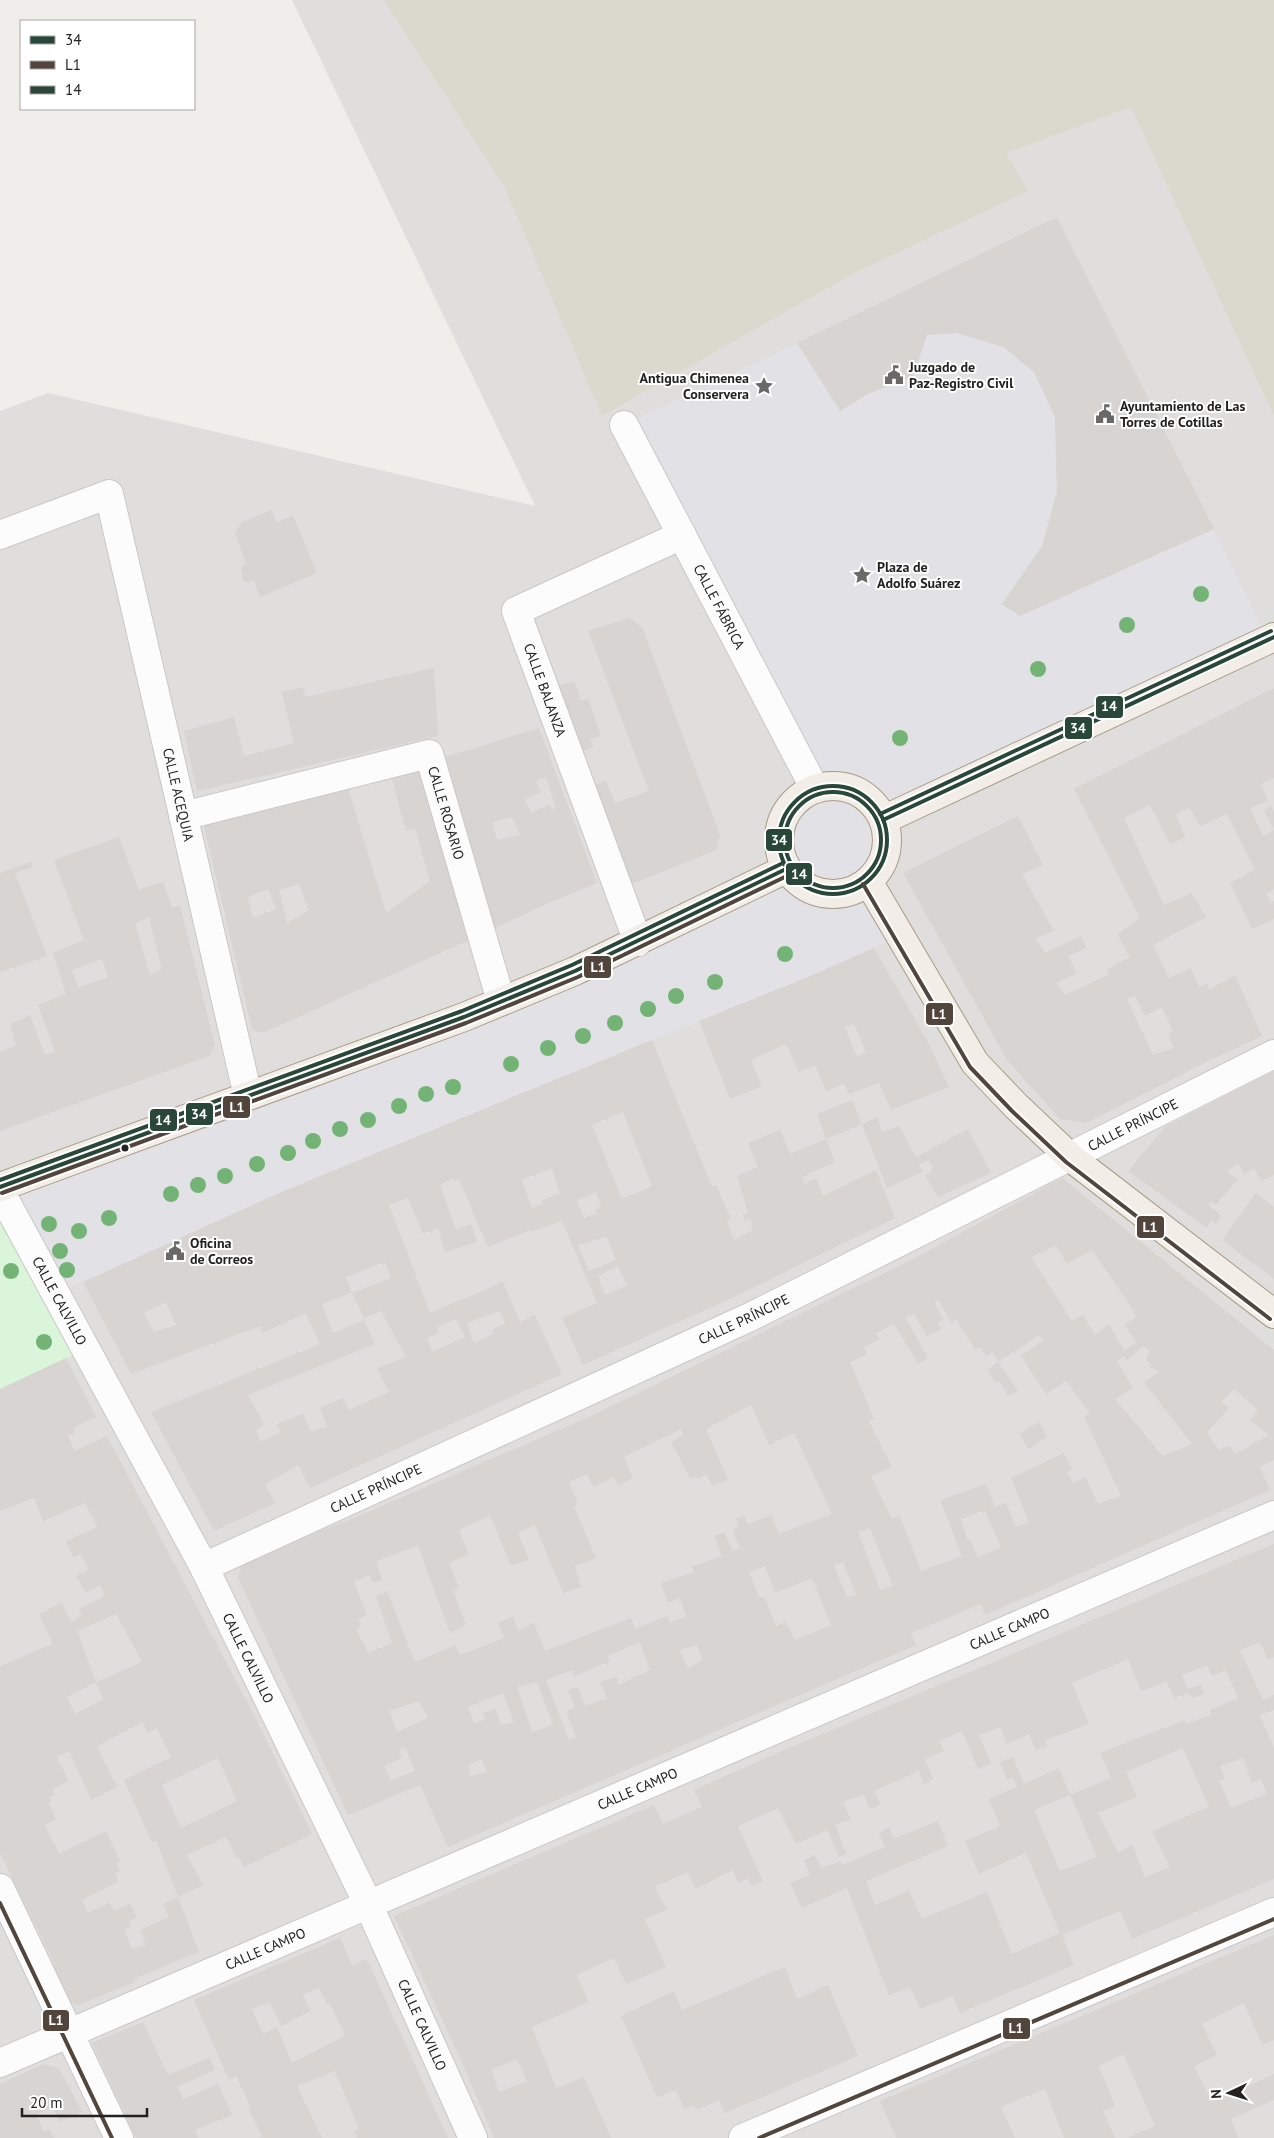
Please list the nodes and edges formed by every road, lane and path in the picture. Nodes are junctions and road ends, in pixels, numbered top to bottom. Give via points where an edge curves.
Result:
1 (624, 425) dead end
2 (0, 535) edge
3 (682, 535) junction
4 (1274, 637) edge
5 (815, 789) junction
6 (183, 816) junction
7 (884, 820) junction
8 (786, 869) junction
9 (868, 881) junction
10 (638, 942) junction
11 (501, 1001) junction
12 (1274, 1054) edge
13 (248, 1096) junction
14 (1070, 1157) junction
15 (0, 1189) edge
16 (1274, 1314) edge
17 (1274, 1515) edge
18 (204, 1567) junction
19 (0, 1888) edge
20 (369, 1906) junction
21 (1274, 1912) edge
22 (70, 2033) junction
23 (0, 2063) edge
24 (119, 2138) edge
25 (473, 2138) edge
26 (743, 2138) edge

1 - 3 street, CALLE FÁBRICA
2 - 6 street, CALLE ACEQUIA via 108,494
3 - 5 street, CALLE FÁBRICA
3 - 10 street, CALLE BALANZA via 516,610
4 - 7 main road
5 - 7 main road via 843,786 860,793
5 - 8 main road via 793,803 783,818 778,835
6 - 11 street, CALLE ROSARIO via 429,754
6 - 13 street, CALLE ACEQUIA
7 - 9 main road via 888,839 885,856
8 - 9 main road via 813,891 830,895 847,893
8 - 10 main road
9 - 14 main road via 975,1063
10 - 11 main road
11 - 13 main road
12 - 14 street, CALLE PRÍNCIPE
13 - 15 main road
14 - 16 main road
14 - 18 street, CALLE PRÍNCIPE via 750,1317
15 - 18 street, CALLE CALVILLO
17 - 20 street, CALLE CAMPO
18 - 20 street, CALLE CALVILLO
19 - 22 street
20 - 22 street, CALLE CAMPO
20 - 25 street, CALLE CALVILLO
21 - 26 street
22 - 23 street, CALLE CAMPO
22 - 24 street

